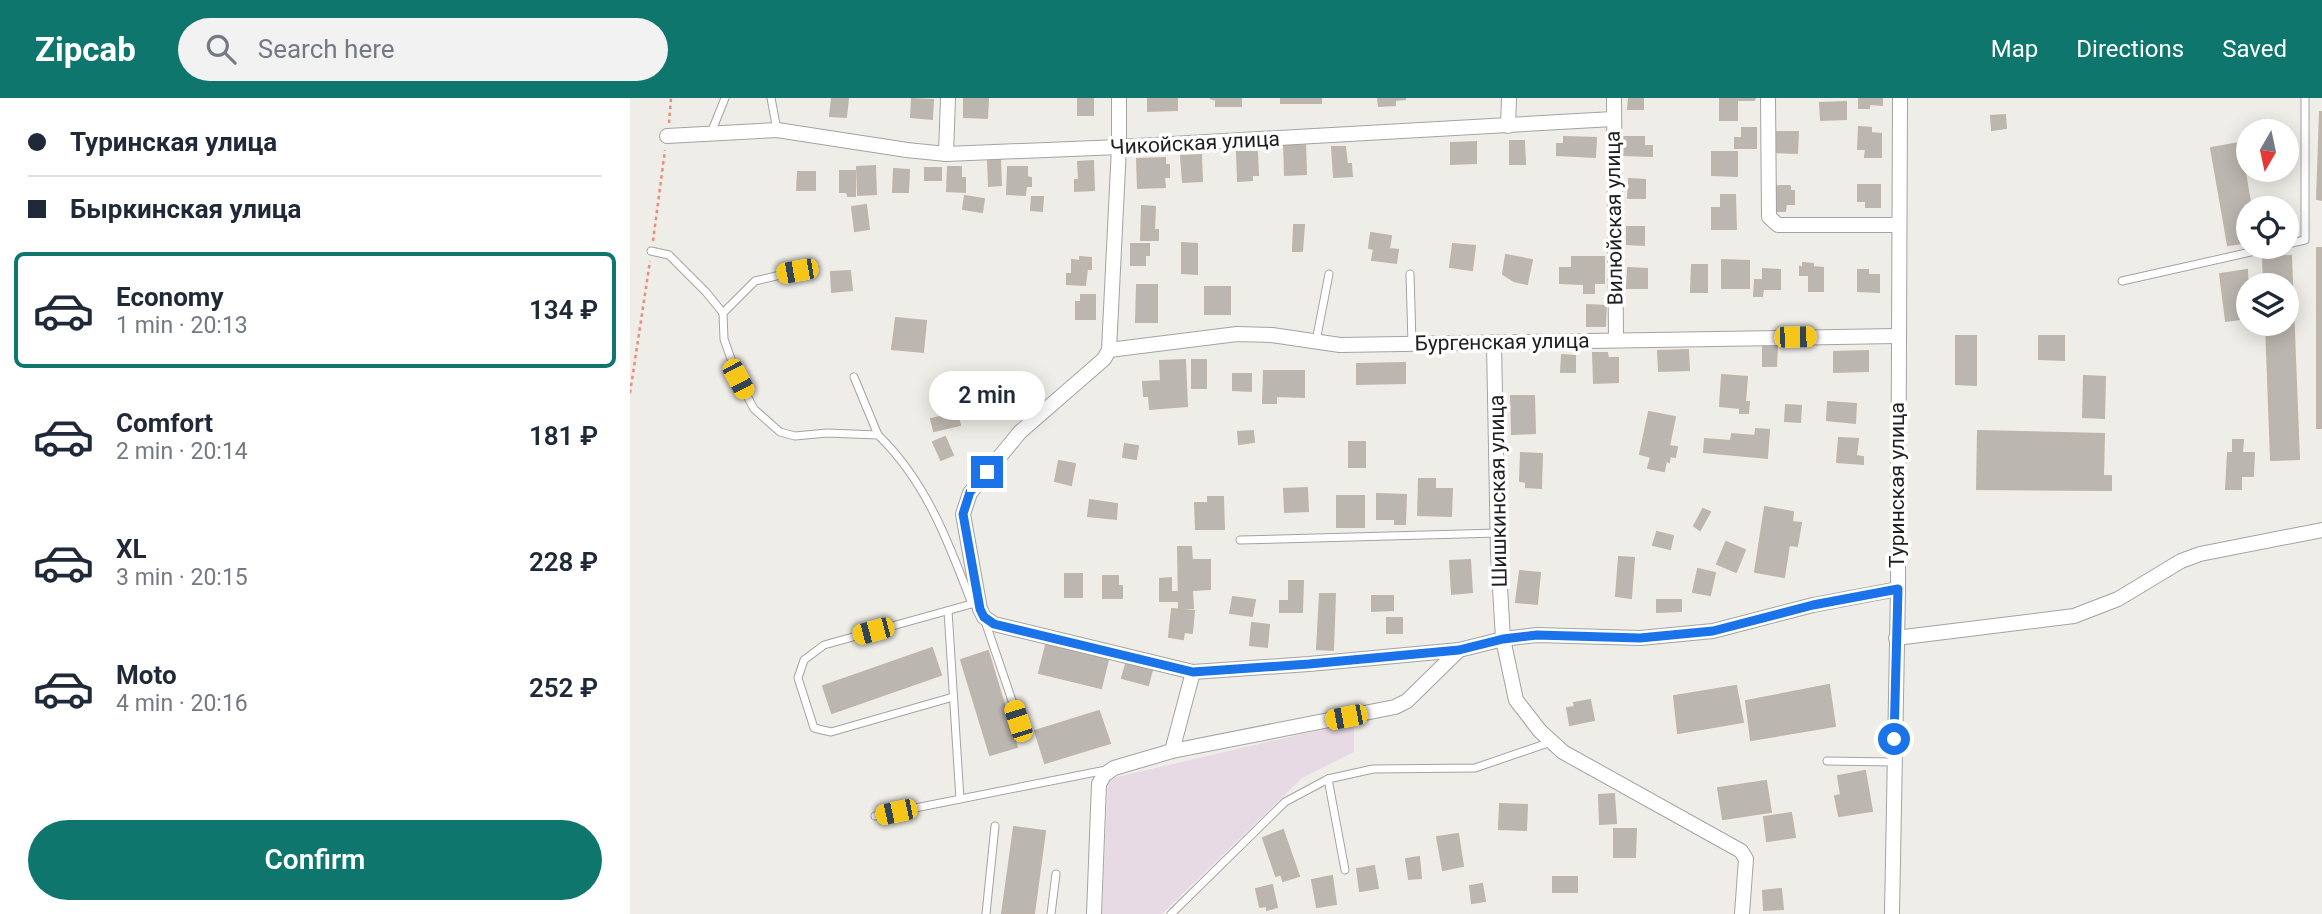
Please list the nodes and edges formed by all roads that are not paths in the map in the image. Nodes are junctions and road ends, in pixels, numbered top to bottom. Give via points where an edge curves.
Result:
1 (725, 98) edge
2 (771, 98) edge
3 (948, 98) edge
4 (1119, 98) edge
5 (1509, 98) edge
6 (1614, 98) edge
7 (1768, 98) edge
8 (1900, 98) edge
9 (2305, 98) edge
10 (1613, 119) junction
11 (1508, 126) junction
12 (777, 130) junction
13 (711, 133) junction
14 (667, 136) dead end
15 (1119, 148) junction
16 (946, 154) junction
17 (1898, 225) junction
18 (2299, 241) edge
19 (651, 251) dead end
20 (2236, 255) edge
21 (810, 271) dead end
22 (1329, 274) dead end
23 (1409, 274) dead end
24 (2122, 281) dead end
25 (723, 313) junction
26 (1897, 335) junction
27 (1616, 339) junction
28 (1317, 341) junction
29 (1412, 344) junction
30 (1494, 344) junction
31 (1109, 350) junction
32 (854, 377) dead end
33 (878, 435) junction
34 (2322, 530) edge
35 (1497, 533) junction
36 (1240, 540) dead end
37 (1898, 589) junction
38 (976, 603) junction
39 (948, 611) junction
40 (984, 617) junction
41 (1896, 638) junction
42 (1503, 639) junction
43 (1459, 650) junction
44 (1193, 672) junction
45 (953, 697) junction
46 (1018, 721) dead end
47 (1552, 742) junction
48 (1172, 751) junction
49 (1826, 761) dead end
50 (1894, 762) junction
51 (1114, 768) junction
52 (1328, 779) junction
53 (960, 799) junction
54 (875, 816) dead end
55 (995, 826) dead end
56 (1345, 870) dead end
57 (1056, 874) dead end
58 (986, 914) edge
59 (1051, 914) edge
60 (1094, 914) edge
61 (1171, 914) edge
62 (1742, 914) edge
63 (1892, 914) edge

1 - 13 lane
2 - 12 lane
3 - 16 street
4 - 15 street
5 - 11 street
6 - 10 street, Вилюйская улица
7 - 17 street via 1772,222
8 - 17 street, Туринская улица
9 - 18 lane via 2305,240
10 - 11 street, Чикойская улица
10 - 27 street, Вилюйская улица
11 - 15 street, Чикойская улица
12 - 13 street, Чикойская улица
12 - 16 street, Чикойская улица
13 - 14 street, Чикойская улица
15 - 16 street, Чикойская улица
15 - 31 street
17 - 26 street, Туринская улица
19 - 25 lane via 669,256
20 - 24 lane
21 - 25 lane via 755,281
22 - 28 lane
23 - 29 lane
25 - 33 lane via 724,339 738,379 754,410 780,432 795,436
26 - 27 street, Бургенская улица
26 - 37 street, Туринская улица
27 - 30 street, Бургенская улица
28 - 29 street, Бургенская улица
28 - 31 street, Бургенская улица via 1237,334
29 - 30 street, Бургенская улица
30 - 35 street, Шишкинская улица
31 - 38 street via 1020,432 970,492 963,514
32 - 33 lane
33 - 38 lane via 897,453 922,491
34 - 41 street via 2200,554 2118,599 2074,615
35 - 36 lane
35 - 42 street, Шишкинская улица
37 - 41 street, Туринская улица
37 - 42 street via 1713,631 1640,638 1537,635
38 - 39 lane
38 - 40 street
39 - 45 lane
39 - 45 lane via 824,645 804,660 798,678 814,728 831,732
40 - 44 street via 994,624
40 - 46 lane
41 - 50 street, Туринская улица
42 - 43 street
42 - 47 street, Шишкинская улица via 1517,700
43 - 44 street
43 - 48 street via 1407,701 1395,707
44 - 48 street
45 - 53 lane
47 - 52 lane via 1475,768 1373,769
47 - 62 street, Шишкинская улица via 1584,765 1741,851 1746,859
48 - 51 street
49 - 50 lane
50 - 63 street, Туринская улица
51 - 53 lane
51 - 60 street via 1099,784
52 - 56 lane
52 - 61 lane via 1285,802
53 - 54 lane
55 - 58 lane
57 - 59 lane

